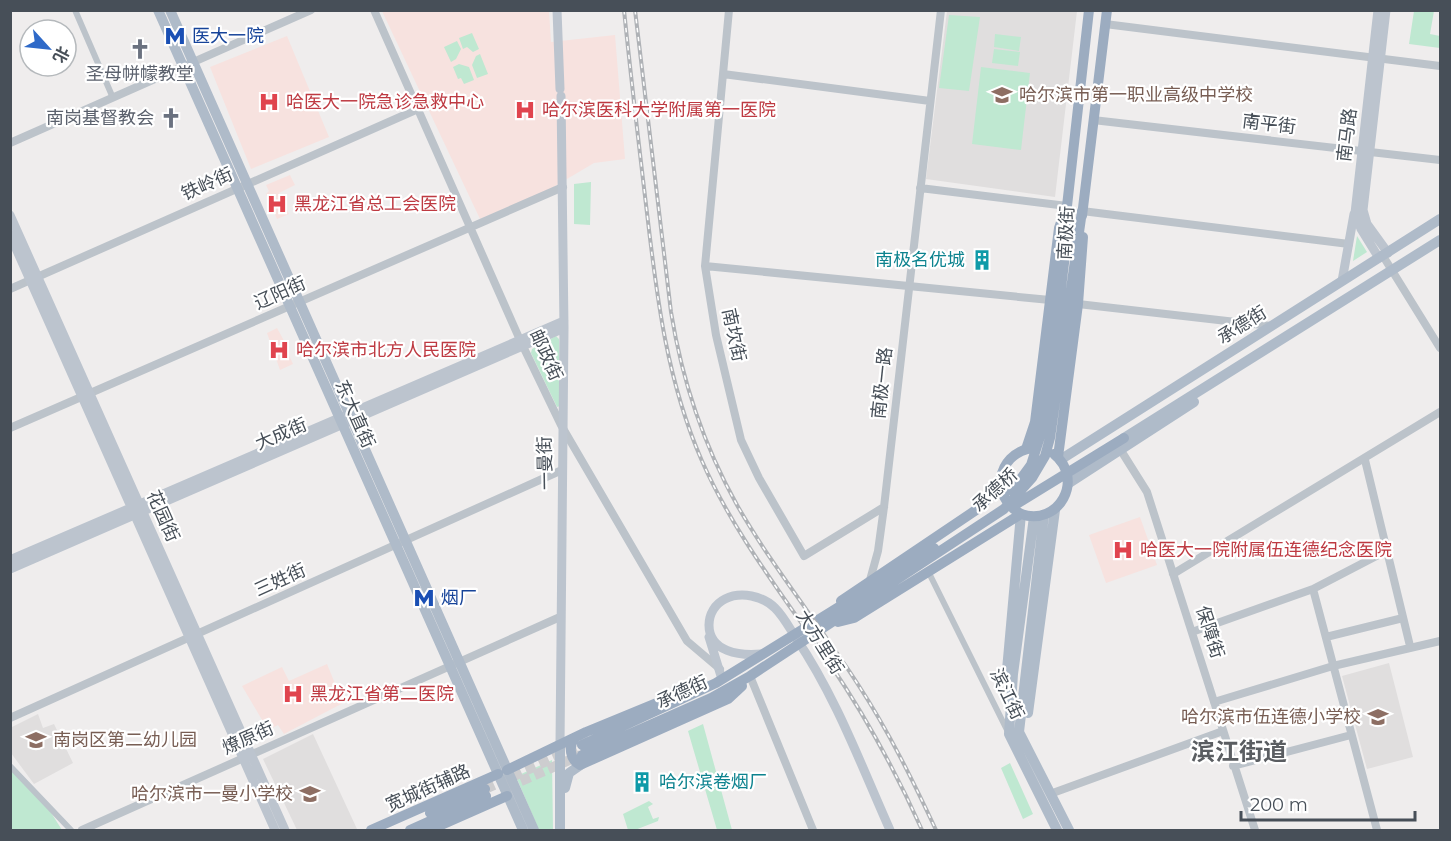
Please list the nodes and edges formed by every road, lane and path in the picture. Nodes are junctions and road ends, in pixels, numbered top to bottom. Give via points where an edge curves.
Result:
1 (75, 10) edge
2 (158, 10) edge
3 (170, 10) edge
4 (311, 10) edge
5 (374, 10) edge
6 (557, 10) edge
7 (729, 10) edge
8 (941, 10) edge
9 (1089, 10) edge
10 (1107, 10) edge
11 (1378, 10) edge
12 (1386, 10) edge
13 (1105, 24) junction
14 (1376, 57) junction
15 (194, 62) junction
16 (1440, 66) edge
17 (183, 67) junction
18 (723, 74) junction
19 (113, 98) junction
20 (930, 101) junction
21 (418, 109) junction
22 (1093, 120) junction
23 (10, 143) edge
24 (1365, 152) junction
25 (1440, 160) edge
26 (242, 186) junction
27 (562, 187) junction
28 (920, 188) junction
29 (1067, 206) junction
30 (1355, 206) junction
31 (1082, 211) junction
32 (10, 215) edge
33 (1440, 219) edge
34 (470, 226) junction
35 (10, 235) edge
36 (1440, 240) edge
37 (1349, 244) junction
38 (1069, 256) junction
39 (1383, 256) junction
40 (705, 266) junction
41 (1393, 272) junction
42 (34, 278) junction
43 (1342, 281) junction
44 (909, 287) junction
45 (10, 289) edge
46 (1050, 300) junction
47 (1340, 303) junction
48 (294, 304) junction
49 (1078, 304) junction
50 (564, 325) junction
51 (1271, 326) junction
52 (521, 343) junction
53 (1440, 348) edge
54 (87, 396) junction
55 (1440, 412) edge
56 (345, 420) junction
57 (561, 425) junction
58 (10, 428) edge
59 (1124, 438) joint
60 (1026, 449) junction
61 (1120, 449) junction
62 (1059, 459) junction
63 (1365, 460) junction
64 (562, 470) junction
65 (1069, 483) junction
66 (1000, 487) junction
67 (884, 507) junction
68 (137, 510) junction
69 (1055, 510) junction
70 (1021, 514) junction
71 (1039, 516) junction
72 (984, 524) junction
73 (400, 545) junction
74 (1388, 550) junction
75 (10, 560) edge
76 (10, 569) edge
77 (928, 571) junction
78 (1173, 574) junction
79 (870, 580) junction
80 (1313, 589) junction
81 (560, 617) junction
82 (1403, 618) junction
83 (829, 620) junction
84 (1192, 632) junction
85 (193, 636) junction
86 (1326, 637) junction
87 (1440, 641) edge
88 (789, 645) junction
89 (1410, 646) junction
90 (767, 653) junction
91 (453, 663) junction
92 (1333, 666) junction
93 (720, 672) junction
94 (741, 672) junction
95 (1214, 702) junction
96 (10, 718) edge
97 (1012, 730) junction
98 (1223, 731) junction
99 (1351, 735) junction
100 (1024, 743) junction
101 (560, 745) junction
102 (580, 750) junction
103 (247, 757) junction
104 (10, 766) edge
105 (1233, 766) junction
106 (502, 772) junction
107 (1050, 794) junction
108 (507, 796) junction
109 (449, 827) edge
110 (71, 831) edge
111 (82, 831) edge
112 (275, 831) edge
113 (285, 831) edge
114 (371, 831) edge
115 (389, 831) edge
116 (410, 831) edge
117 (430, 831) edge
118 (523, 831) edge
119 (534, 831) edge
120 (560, 831) edge
121 (566, 831) edge
122 (813, 831) edge
123 (892, 831) edge
124 (1057, 831) edge
125 (1069, 831) edge
126 (1255, 831) edge
127 (1377, 831) edge

1 - 19 street
2 - 17 main road, 东大直街
3 - 15 main road, 东大直街
4 - 15 street
5 - 21 street, 邮政街
6 - 27 main road, 一曼街
7 - 18 street, 南坎街
8 - 20 street, 南极一路
9 - 29 highway, 南极街
10 - 13 highway, 南极街
11 - 14 main road, 南马路
12 - 14 main road, 南马路
13 - 14 street
13 - 22 highway, 南极街
14 - 16 street
14 - 24 main road, 南马路
15 - 17 street
15 - 26 main road, 东大直街
17 - 19 street
17 - 26 main road, 东大直街
18 - 20 street
18 - 40 street, 南坎街
19 - 23 street
20 - 28 street, 南极一路
21 - 26 street, 铁岭街
21 - 34 street, 邮政街
22 - 24 street, 南平街
22 - 31 highway, 南极街
24 - 25 street, 南平街
24 - 30 main road, 南马路
24 - 39 main road, 南马路 via 1364,219
26 - 42 street, 铁岭街
26 - 48 main road, 东大直街
27 - 34 street, 辽阳街
27 - 50 main road, 一曼街
28 - 29 street
28 - 44 street, 南极一路
29 - 38 highway
29 - 46 highway, 南极街 via 1059,228
30 - 37 main road
30 - 39 main road, 南马路 via 1356,220
31 - 37 street
31 - 38 highway
31 - 49 highway, 南极街
32 - 42 main road, 花园街
33 - 39 main road, 承德街
34 - 48 street, 辽阳街
34 - 52 street, 邮政街
35 - 42 main road, 花园街
36 - 41 main road
37 - 43 main road
38 - 72 highway, 承德桥 via 1053,420 1044,456 1025,488
38 - 83 highway, 承德桥 via 1045,421 1040,444 1026,474 980,519
39 - 41 street
39 - 43 main road, 承德街
40 - 44 street
40 - 67 street, 南坎街 via 716,335 741,440 804,556
41 - 47 main road
41 - 53 street
42 - 45 street, 铁岭街
42 - 54 main road, 花园街
43 - 51 main road, 承德街
44 - 46 street
44 - 67 street, 南极一路
46 - 60 highway, 南极街 via 1035,422
47 - 59 main road
47 - 61 main road
48 - 54 street, 辽阳街
48 - 56 main road, 东大直街
49 - 51 street
49 - 62 highway, 南极街
50 - 52 main road, 大成街
50 - 57 main road, 一曼街
51 - 62 main road, 承德街
52 - 56 main road, 大成街
52 - 57 street, 邮政街
54 - 58 street, 辽阳街
54 - 68 main road, 花园街
55 - 63 street
56 - 68 main road, 大成街
56 - 73 main road, 东大直街
57 - 64 main road, 一曼街
57 - 93 street, 邮政街 via 687,641
59 - 72 highway
60 - 62 highway via 1046,450
60 - 66 highway via 1008,461 1002,470
61 - 65 main road
61 - 78 street, 保障街 via 1147,492
62 - 65 highway
63 - 74 street
63 - 78 street
64 - 73 street, 三姓街
64 - 81 main road, 一曼街
65 - 69 highway
66 - 70 highway via 1007,503
66 - 79 highway via 976,510
67 - 79 street, 南极一路
68 - 75 main road, 大成街
68 - 76 main road, 大成街
68 - 85 main road, 花园街
69 - 71 highway
69 - 100 main road
70 - 71 highway
70 - 77 highway
70 - 97 main road via 1006,666
71 - 97 main road via 1013,674
72 - 83 highway, 承德桥
73 - 85 street, 三姓街
73 - 91 main road, 东大直街
74 - 80 street
74 - 82 street
77 - 83 highway via 854,618
77 - 97 street, 滨江街
78 - 84 street, 保障街
79 - 83 highway via 844,598
80 - 84 street
80 - 86 street
81 - 91 street, 燎原街
81 - 101 main road, 一曼街
82 - 86 street
82 - 89 street
83 - 88 highway, 承德桥
84 - 95 street, 保障街
85 - 96 street, 三姓街
85 - 103 main road, 花园街
86 - 92 street
87 - 89 street
88 - 90 highway, 承德街
88 - 94 highway, 承德街
89 - 92 street
90 - 94 highway, 承德街
90 - 123 main road, 大方里街 via 741,655 717,644 709,631 713,609 719,602 731,597 755,597 775,608 827,689
91 - 103 street, 燎原街
91 - 106 main road, 东大直街
92 - 95 street
92 - 99 street
93 - 94 highway
93 - 102 highway
93 - 123 main road, 大方里街 via 707,629 707,616 715,602 739,592 761,596 774,604 813,658 838,705
94 - 102 highway, 承德街
94 - 102 highway, 承德街 via 711,699
94 - 122 street
95 - 98 street, 保障街
97 - 100 main road, 滨江街
97 - 124 main road, 滨江街
98 - 105 street, 保障街
98 - 107 street
99 - 105 street
99 - 127 street
100 - 107 main road, 滨江街
101 - 102 highway, 宽城街辅路
101 - 106 highway, 宽城街辅路
101 - 120 main road, 一曼街
102 - 121 main road via 566,782
103 - 111 street, 燎原街
103 - 112 main road, 花园街
103 - 113 main road, 花园街
104 - 110 street
105 - 126 street, 保障街
106 - 108 main road, 东大直街
106 - 114 highway, 宽城街辅路
106 - 119 main road, 东大直街
107 - 125 main road, 滨江街
108 - 109 highway
108 - 118 main road, 东大直街
109 - 117 highway
115 - 116 highway via 486,792

